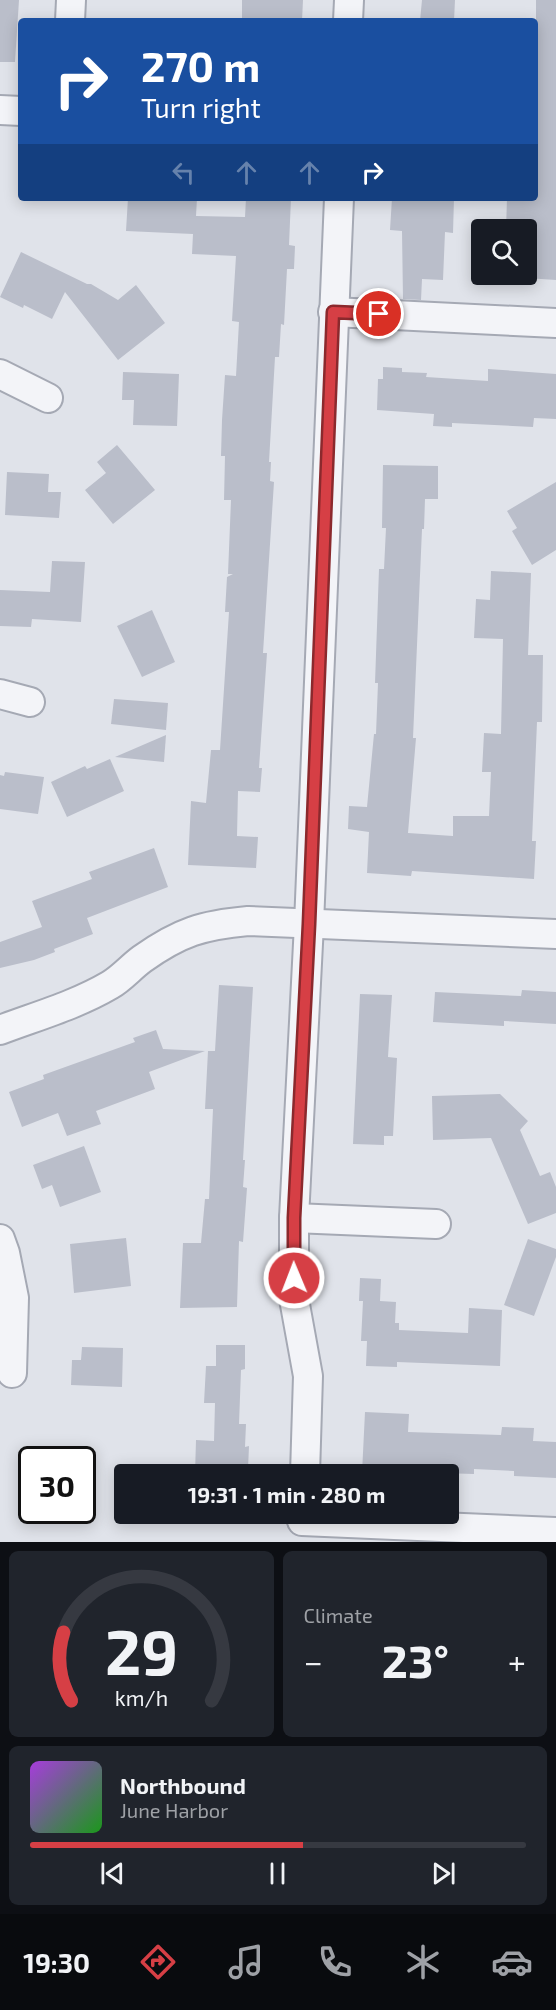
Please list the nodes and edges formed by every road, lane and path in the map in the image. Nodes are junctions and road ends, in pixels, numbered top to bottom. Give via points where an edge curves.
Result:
1 (71, 0) edge
2 (349, 0) edge
3 (70, 18) edge
4 (348, 18) edge
5 (0, 110) edge
6 (18, 111) edge
7 (339, 201) edge
8 (333, 312) junction
9 (556, 323) edge
10 (0, 374) edge
11 (48, 398) dead end
12 (0, 694) edge
13 (30, 702) dead end
14 (309, 924) junction
15 (556, 934) edge
16 (0, 1030) edge
17 (294, 1218) junction
18 (436, 1224) dead end
19 (0, 1239) edge
20 (12, 1373) dead end
21 (305, 1464) edge
22 (302, 1526) edge
23 (556, 1532) edge

1 - 3 street
2 - 4 street
5 - 6 street
7 - 8 street
8 - 9 street
8 - 14 street
10 - 11 street
12 - 13 street
14 - 15 street
14 - 16 street via 248,921 190,931 111,984
14 - 17 street
17 - 18 street
17 - 21 street via 294,1299 308,1376
19 - 20 street via 14,1298
22 - 23 street

